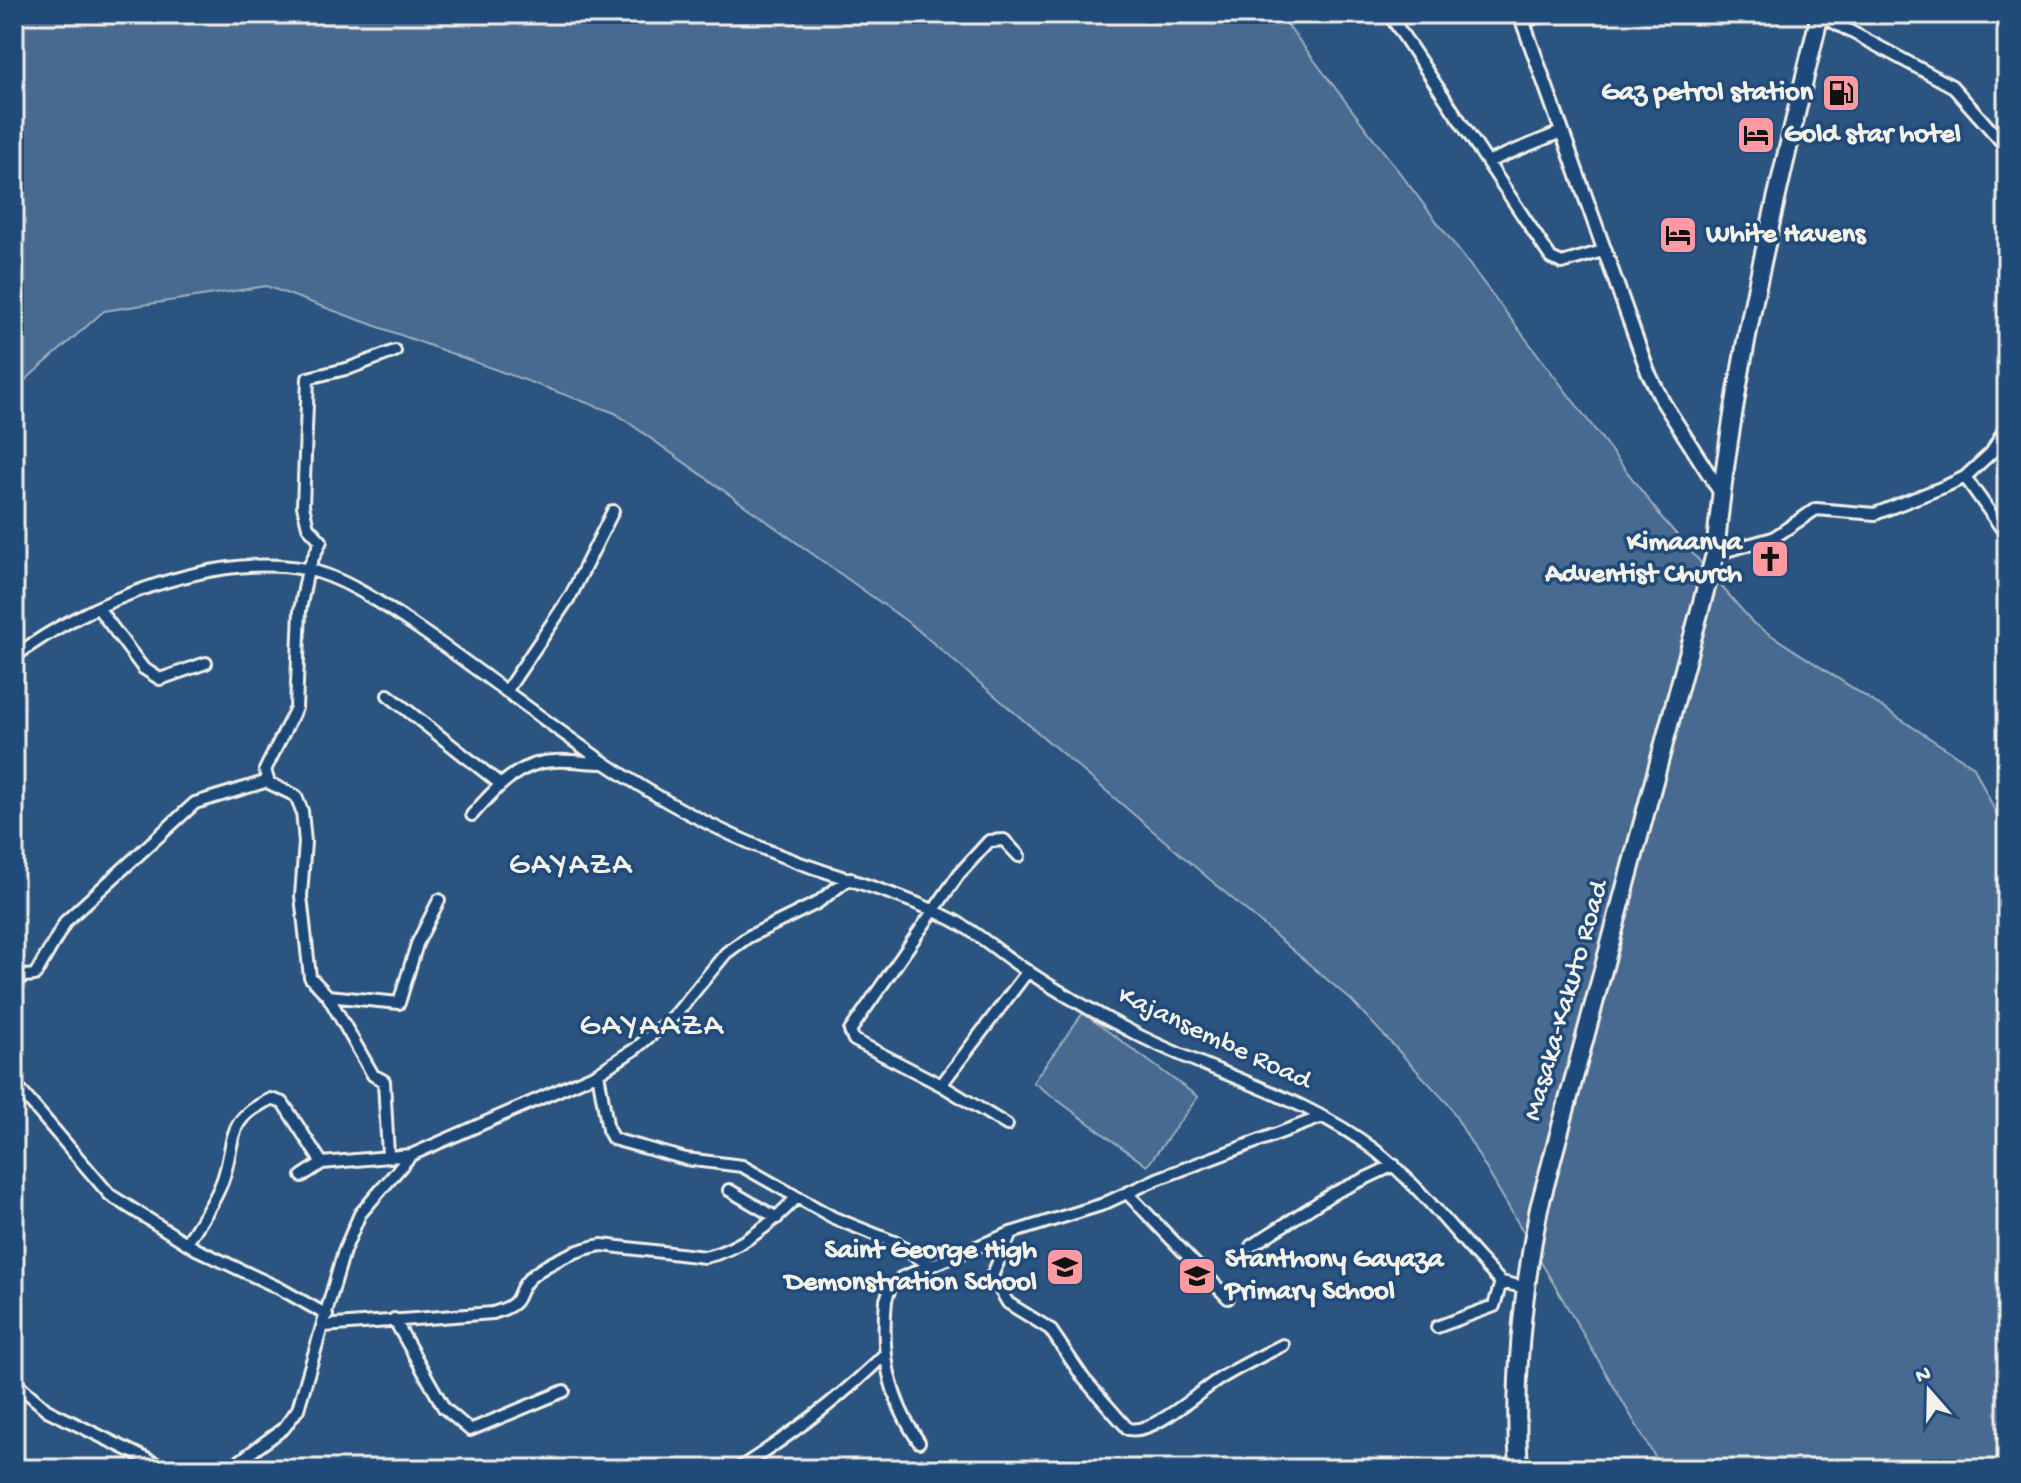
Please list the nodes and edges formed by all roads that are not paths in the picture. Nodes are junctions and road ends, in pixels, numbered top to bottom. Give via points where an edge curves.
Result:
1 (1389, 14) edge
2 (1544, 14) edge
3 (1820, 14) edge
4 (1521, 18) edge
5 (1561, 132) junction
6 (2007, 148) edge
7 (1487, 162) junction
8 (1606, 250) junction
9 (395, 351) dead end
10 (2007, 425) edge
11 (1965, 477) junction
12 (1721, 493) junction
13 (613, 511) dead end
14 (2007, 536) edge
15 (1715, 554) junction
16 (308, 569) junction
17 (98, 608) junction
18 (14, 657) edge
19 (206, 663) dead end
20 (507, 690) junction
21 (388, 695) dead end
22 (605, 763) junction
23 (268, 781) junction
24 (499, 783) junction
25 (472, 815) dead end
26 (1019, 856) dead end
27 (850, 878) junction
28 (439, 900) dead end
29 (934, 912) junction
30 (1028, 971) junction
31 (14, 977) edge
32 (328, 996) junction
33 (598, 1073) junction
34 (14, 1083) edge
35 (941, 1085) junction
36 (18, 1097) edge
37 (1322, 1117) junction
38 (1007, 1125) dead end
39 (388, 1155) junction
40 (411, 1155) junction
41 (322, 1163) junction
42 (1394, 1165) junction
43 (302, 1176) dead end
44 (729, 1190) dead end
45 (1127, 1193) junction
46 (797, 1197) junction
47 (777, 1218) junction
48 (1011, 1233) junction
49 (187, 1243) junction
50 (1251, 1246) dead end
51 (931, 1266) junction
52 (1501, 1282) junction
53 (1523, 1287) junction
54 (1228, 1298) dead end
55 (394, 1319) junction
56 (325, 1320) junction
57 (1437, 1327) dead end
58 (1283, 1345) dead end
59 (885, 1354) junction
60 (14, 1381) edge
61 (564, 1391) dead end
62 (919, 1442) dead end
63 (167, 1469) edge
64 (229, 1469) edge
65 (738, 1469) edge
66 (1519, 1469) edge

1 - 7 street
2 - 4 street
3 - 6 street via 1952,86
3 - 12 highway, Masaka-Kakuto Road via 1750,310
4 - 5 street
5 - 7 street
5 - 8 street
7 - 8 street via 1551,258 1562,263
8 - 12 street via 1648,372
9 - 16 street via 308,378 303,506 308,527 321,541
10 - 11 street via 1991,453
11 - 14 street
11 - 15 street via 1875,514 1816,509 1773,538
12 - 15 highway, Masaka-Kakuto Road
13 - 20 street via 571,595
15 - 53 highway, Masaka-Kakuto Road via 1584,1031
16 - 17 street, Kajansembe Road via 232,568 136,592
16 - 20 street, Kajansembe Road via 380,602
16 - 23 street via 300,610 299,694 265,770
17 - 18 street, Kajansembe Road
17 - 19 street via 143,668 160,679
20 - 22 street, Kajansembe Road
21 - 24 street
22 - 24 street via 551,761
22 - 27 street, Kajansembe Road via 747,842
23 - 31 street via 195,803 66,921 35,975
23 - 32 street via 300,802 308,969
24 - 25 street
26 - 29 street via 1004,840 989,841
27 - 29 street, Kajansembe Road
27 - 33 street via 817,903 726,953 676,1014
28 - 32 street via 417,944 399,1003
29 - 30 street, Kajansembe Road
29 - 35 street via 850,1031 854,1040
30 - 35 street
30 - 37 street, Kajansembe Road via 1169,1051
32 - 39 street via 373,1075 384,1081
33 - 40 street
33 - 46 street via 613,1139 686,1159 742,1166
34 - 36 street
35 - 38 street
36 - 49 street via 110,1195
37 - 42 street, Kajansembe Road
37 - 45 street
39 - 40 street
39 - 41 street
40 - 56 street via 360,1214
41 - 43 street
41 - 49 street via 283,1103 266,1101 232,1132 218,1190
42 - 50 street via 1332,1194
42 - 52 street, Kajansembe Road
44 - 47 street
45 - 48 street
45 - 54 street
46 - 47 street
46 - 51 street via 894,1242
47 - 55 street via 721,1254 705,1257 586,1247 532,1276 511,1308
48 - 51 street
48 - 58 street via 992,1276 997,1289 1008,1303 1050,1329 1128,1429 1137,1431 1171,1414 1219,1379
49 - 56 street
51 - 59 street via 890,1288
52 - 53 street
52 - 57 street via 1494,1306
53 - 66 highway, Masaka-Kakuto Road
55 - 56 street
55 - 61 street via 444,1408 470,1430
56 - 64 street via 298,1409 284,1428
59 - 62 street via 893,1394
59 - 65 street via 852,1388
60 - 63 street via 47,1410

